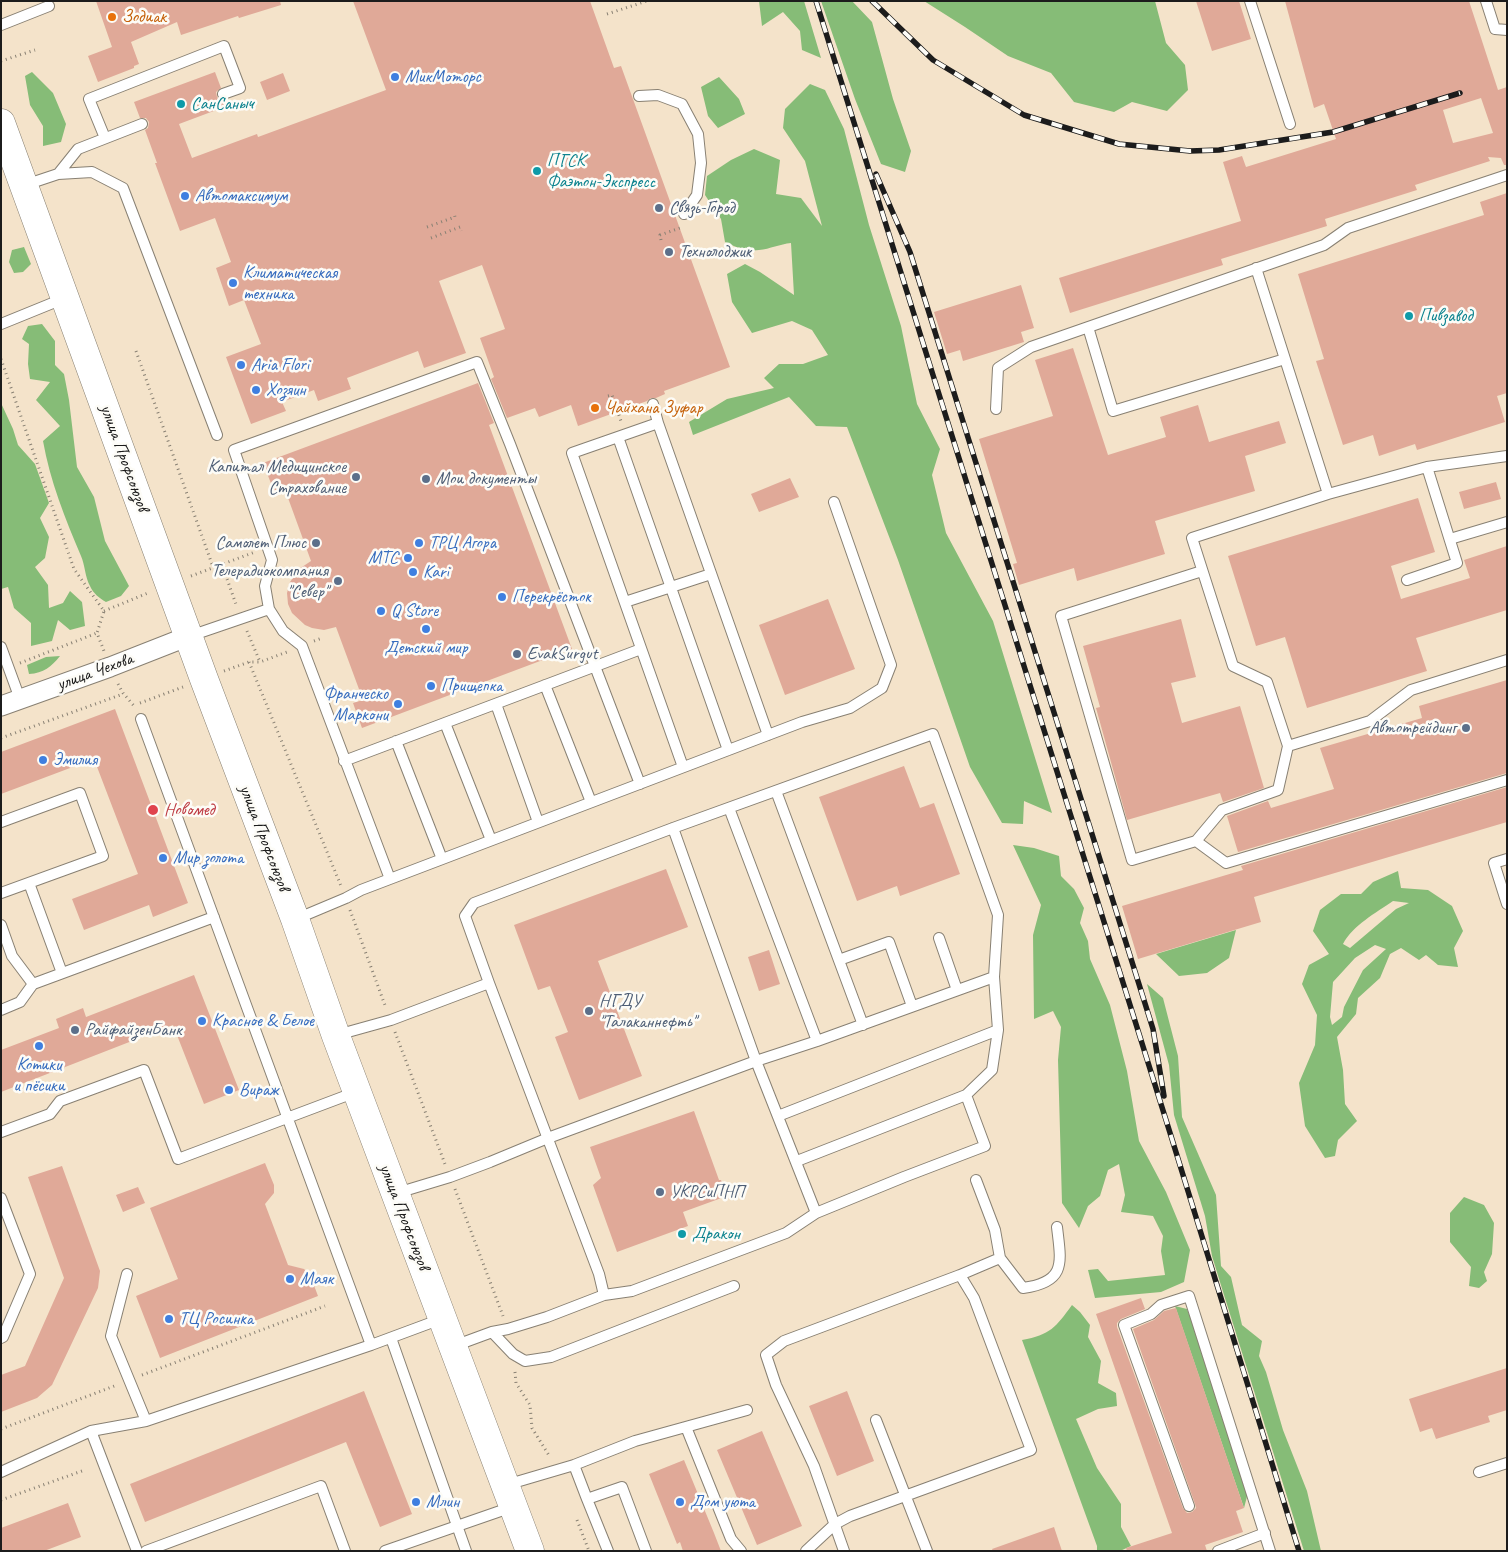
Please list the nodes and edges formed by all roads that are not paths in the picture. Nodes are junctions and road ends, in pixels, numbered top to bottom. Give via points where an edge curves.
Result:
1 (1250, 1) edge
2 (1486, 1) edge
3 (49, 6) dead end
4 (1, 25) edge
5 (1507, 30) edge
6 (223, 94) dead end
7 (638, 96) dead end
8 (1, 123) edge
9 (142, 124) dead end
10 (1290, 124) dead end
11 (105, 138) junction
12 (58, 174) junction
13 (1507, 175) edge
14 (24, 185) junction
15 (684, 214) dead end
16 (1256, 268) junction
17 (66, 297) junction
18 (1, 324) edge
19 (1088, 327) junction
20 (1285, 359) junction
21 (652, 404) dead end
22 (996, 408) dead end
23 (658, 423) junction
24 (217, 435) dead end
25 (618, 437) junction
26 (1506, 459) edge
27 (1427, 466) junction
28 (1328, 494) junction
29 (834, 502) dead end
30 (1507, 522) edge
31 (1450, 539) junction
32 (1202, 571) junction
33 (710, 574) junction
34 (1407, 580) dead end
35 (671, 587) junction
36 (625, 602) junction
37 (269, 609) junction
38 (189, 636) junction
39 (1, 647) edge
40 (641, 649) junction
41 (1507, 660) edge
42 (595, 666) junction
43 (545, 685) junction
44 (20, 700) junction
45 (496, 704) junction
46 (1, 706) edge
47 (141, 719) road end
48 (445, 723) junction
49 (768, 735) junction
50 (396, 741) junction
51 (1288, 746) junction
52 (728, 750) junction
53 (344, 760) junction
54 (683, 767) junction
55 (1507, 780) edge
56 (640, 784) junction
57 (776, 791) junction
58 (591, 802) junction
59 (729, 808) junction
60 (1, 822) edge
61 (538, 822) junction
62 (673, 828) junction
63 (491, 840) junction
64 (1196, 841) junction
65 (442, 859) junction
66 (1507, 859) edge
67 (390, 879) junction
68 (29, 883) junction
69 (1, 893) edge
70 (1507, 904) edge
71 (214, 917) junction
72 (295, 919) junction
73 (1, 925) edge
74 (939, 938) dead end
75 (839, 960) junction
76 (62, 973) junction
77 (994, 977) junction
78 (489, 983) junction
79 (32, 984) junction
80 (957, 990) junction
81 (912, 1006) junction
82 (1, 1010) edge
83 (863, 1025) junction
84 (998, 1030) junction
85 (336, 1036) junction
86 (817, 1041) junction
87 (756, 1061) junction
88 (357, 1091) junction
89 (966, 1095) junction
90 (778, 1116) junction
91 (288, 1118) junction
92 (1, 1132) edge
93 (548, 1138) junction
94 (796, 1161) junction
95 (976, 1180) dead end
96 (396, 1194) junction
97 (1, 1198) edge
98 (816, 1213) junction
99 (1057, 1227) dead end
100 (1000, 1258) junction
101 (127, 1274) dead end
102 (960, 1275) junction
103 (734, 1286) dead end
104 (604, 1295) junction
105 (442, 1319) junction
106 (492, 1332) junction
107 (1, 1338) edge
108 (391, 1338) junction
109 (371, 1345) junction
110 (453, 1347) junction
111 (747, 1410) dead end
112 (876, 1420) dead end
113 (146, 1421) junction
114 (686, 1427) junction
115 (91, 1431) junction
116 (1507, 1463) edge
117 (574, 1464) junction
118 (1, 1472) edge
119 (1479, 1472) dead end
120 (509, 1496) junction
121 (906, 1496) junction
122 (587, 1499) junction
123 (1189, 1506) dead end
124 (835, 1524) junction
125 (456, 1526) junction
126 (1264, 1533) junction
127 (137, 1551) edge
128 (146, 1551) edge
129 (345, 1551) edge
130 (385, 1551) edge
131 (466, 1551) edge
132 (530, 1551) edge
133 (608, 1551) edge
134 (646, 1551) edge
135 (741, 1551) edge
136 (806, 1551) edge
137 (844, 1551) edge
138 (928, 1551) edge
139 (1218, 1551) edge
140 (1270, 1551) edge

1 - 10 lane
2 - 5 lane via 1495,29
3 - 4 lane
6 - 11 lane via 240,88 224,46 89,99
7 - 15 lane via 658,96 682,104 698,134 701,163 697,195
8 - 14 main road, улица Профсоюзов
9 - 11 lane
11 - 12 lane via 78,149
12 - 14 lane
12 - 24 lane via 92,172 123,188
13 - 16 lane via 1348,228 1324,245
14 - 17 main road, улица Профсоюзов
16 - 19 lane
16 - 20 lane
17 - 18 lane
17 - 38 main road, улица Профсоюзов
19 - 20 lane via 1113,411
19 - 22 lane via 1030,347 998,368
20 - 28 lane
21 - 23 lane
23 - 25 lane
23 - 33 lane
25 - 35 lane
25 - 36 lane via 572,453
26 - 27 lane
27 - 28 lane
27 - 31 lane
28 - 32 lane via 1192,538
29 - 49 lane via 891,665 882,688 850,708
30 - 31 lane
31 - 34 lane via 1457,563
32 - 51 lane via 1233,666 1267,682
32 - 64 lane via 1060,616 1132,860
33 - 35 lane
33 - 49 lane
35 - 36 lane
35 - 52 lane
36 - 40 lane
37 - 38 lane
37 - 42 lane via 265,586 272,560 234,450 477,362
37 - 53 lane via 283,631 302,646
38 - 44 street, улица Чехова
38 - 72 main road, улица Профсоюзов
39 - 44 lane
40 - 42 lane
40 - 54 lane
41 - 51 lane via 1410,690 1370,722
42 - 43 lane
42 - 56 lane
43 - 45 lane
43 - 58 lane
44 - 46 street, улица Чехова
45 - 48 lane
45 - 61 lane
47 - 71 lane
48 - 50 lane
48 - 63 lane
49 - 52 lane
50 - 53 lane
50 - 65 lane
51 - 64 lane via 1278,790 1222,810
52 - 54 lane
53 - 67 lane
54 - 56 lane
55 - 64 lane via 1226,863
56 - 58 lane
57 - 59 lane
57 - 75 lane
57 - 77 lane via 933,734 998,915
58 - 61 lane
59 - 62 lane
59 - 86 lane
60 - 68 lane via 80,793 103,856
61 - 63 lane
62 - 78 lane via 474,903 466,916
62 - 87 lane
63 - 65 lane
65 - 67 lane
66 - 70 lane via 1494,863
67 - 72 lane
68 - 69 lane
68 - 76 lane
71 - 76 lane
71 - 91 lane
72 - 85 main road, улица Профсоюзов
73 - 79 lane via 12,956
74 - 80 lane
75 - 81 lane via 889,942
75 - 83 lane
76 - 79 lane
77 - 80 lane
77 - 84 lane
78 - 85 lane via 391,1020
78 - 93 lane
79 - 82 lane via 20,1002
80 - 81 lane
81 - 83 lane
83 - 86 lane
84 - 89 lane via 992,1070
84 - 90 lane
85 - 88 main road, улица Профсоюзов
86 - 87 lane
87 - 90 lane
87 - 93 lane
88 - 91 lane
88 - 96 main road, улица Профсоюзов
89 - 94 lane
89 - 98 lane via 985,1146
90 - 94 lane
91 - 92 lane via 178,1159 144,1070 60,1100 50,1114
91 - 109 lane
93 - 96 lane via 450,1177
93 - 104 lane
94 - 98 lane
95 - 100 lane via 995,1230
96 - 105 main road, улица Профсоюзов
97 - 107 lane via 30,1274
98 - 104 lane via 786,1233 632,1291
99 - 100 lane via 1061,1262 1054,1277 1038,1286 1023,1288
100 - 102 lane
101 - 113 lane via 111,1336
102 - 121 lane via 974,1298 1030,1450
102 - 124 lane via 784,1341 766,1355
103 - 106 lane via 551,1357 525,1361 513,1354
104 - 106 lane via 547,1317
105 - 108 lane
105 - 110 main road, улица Профсоюзов
106 - 110 lane
108 - 109 lane
108 - 125 lane
109 - 113 lane
110 - 120 main road, улица Профсоюзов
111 - 114 lane
112 - 121 lane
113 - 115 lane
114 - 117 lane via 634,1441
114 - 135 lane via 730,1539
115 - 118 lane
115 - 127 lane
116 - 119 lane
117 - 120 lane via 557,1469
117 - 122 lane
120 - 125 lane
120 - 132 main road, улица Профсоюзов
121 - 124 lane
121 - 138 lane
122 - 133 lane
122 - 134 lane via 622,1487
123 - 126 lane via 1124,1325 1151,1314 1162,1305 1189,1296
124 - 136 lane
124 - 137 lane
125 - 130 lane
125 - 131 lane
126 - 139 lane
126 - 140 lane
128 - 129 lane via 321,1486

